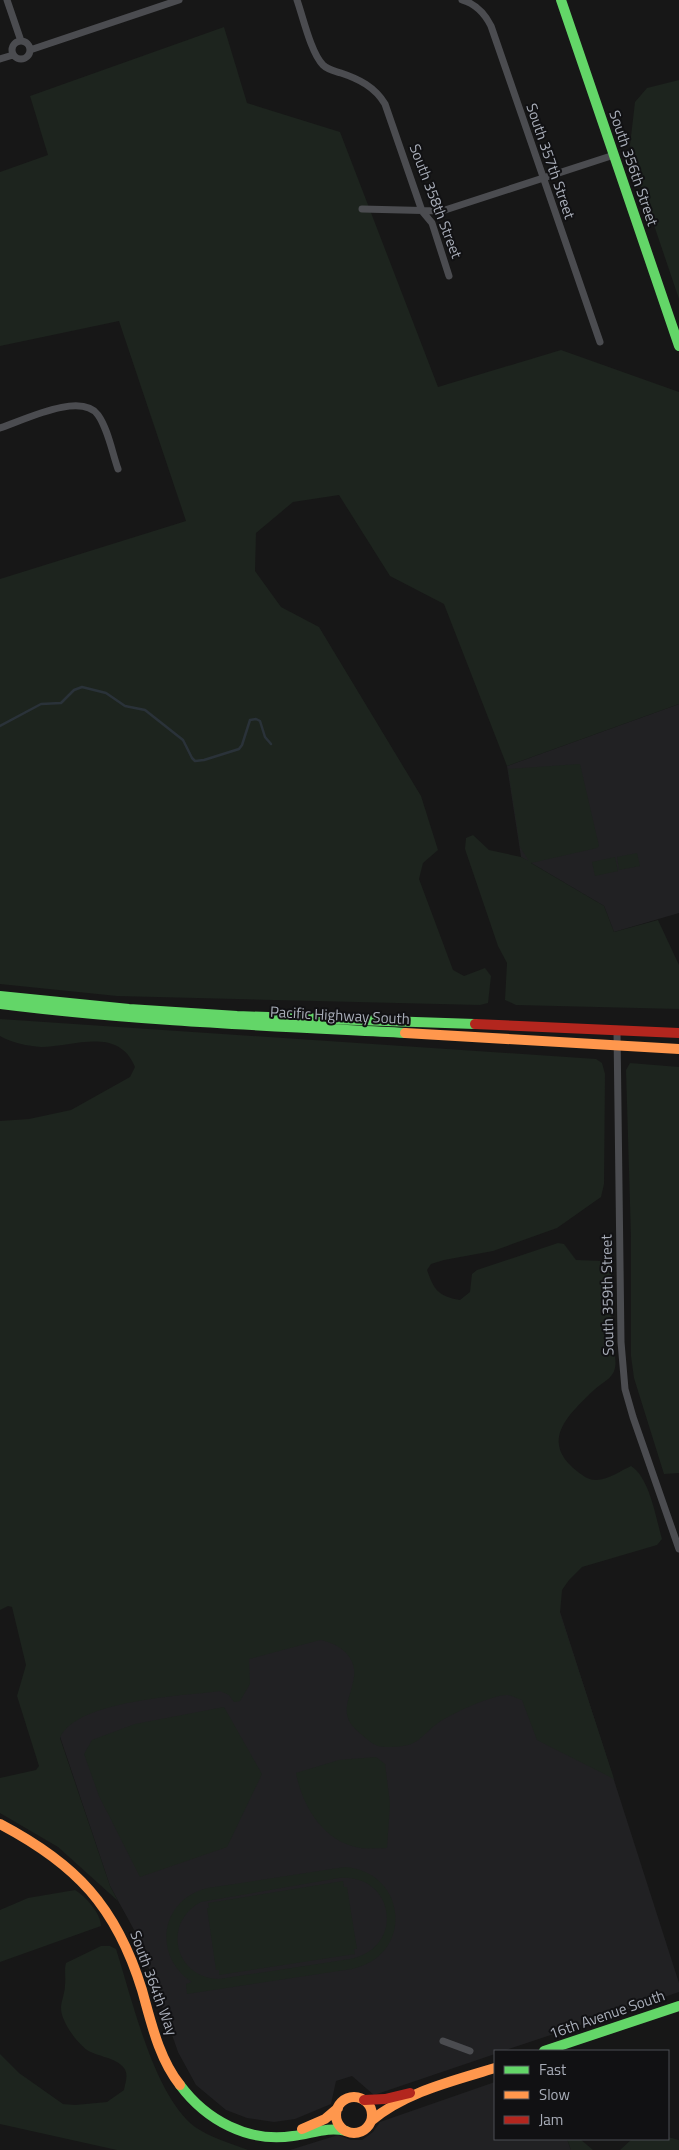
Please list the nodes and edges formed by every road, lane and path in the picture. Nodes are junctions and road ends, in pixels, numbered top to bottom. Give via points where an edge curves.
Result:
1 (7, 0) edge
2 (179, 0) edge
3 (297, 0) edge
4 (462, 0) edge
5 (561, 0) edge
6 (21, 41) junction
7 (30, 50) junction
8 (14, 55) junction
9 (0, 60) edge
10 (614, 155) junction
11 (542, 178) junction
12 (362, 209) dead end
13 (422, 211) junction
14 (449, 276) dead end
15 (600, 342) dead end
16 (679, 346) edge
17 (0, 428) edge
18 (118, 469) dead end
19 (0, 996) edge
20 (0, 1004) edge
21 (617, 1031) junction
22 (679, 1033) edge
23 (617, 1045) junction
24 (679, 1049) edge
25 (679, 1550) edge
26 (0, 1824) edge
27 (679, 2006) edge
28 (443, 2042) dead end
29 (547, 2050) edge
30 (470, 2051) dead end
31 (494, 2068) edge
32 (434, 2089) junction
33 (364, 2100) junction
34 (338, 2108) junction
35 (371, 2121) junction
36 (346, 2130) junction
37 (280, 2137) junction

1 - 6 street
2 - 7 street
3 - 13 street, South 358th Street via 322,64 366,84 385,104
4 - 11 street, South 357th Street via 480,10 491,26
5 - 10 main road, South 356th Street
6 - 7 street via 28,44
6 - 8 street via 13,46
7 - 8 street via 24,59
8 - 9 street
10 - 11 street
10 - 16 main road, South 356th Street
11 - 13 street via 452,209
11 - 15 street, South 357th Street
12 - 13 street
13 - 14 street, South 358th Street via 432,223
17 - 18 street via 58,408 87,406 102,421
19 - 21 main road, Pacific Highway South via 177,1012
20 - 23 main road, Pacific Highway South via 183,1022
21 - 22 main road, Pacific Highway South
21 - 23 street, South 359th Street
23 - 24 main road, Pacific Highway South
23 - 25 street, South 359th Street via 620,1342 625,1389
26 - 37 main road, South 364th Way via 46,1849 92,1889 102,1903 131,1956 172,2076 190,2100 211,2117 236,2129 264,2137
27 - 29 main road, 16th Avenue South
28 - 30 street
31 - 32 main road
32 - 33 main road
32 - 35 main road via 388,2108
33 - 34 main road via 351,2097 341,2102
33 - 35 main road via 372,2110
34 - 36 main road via 337,2121
34 - 37 main road, South 364th Way via 318,2123
35 - 36 main road via 361,2132
36 - 37 main road, South 364th Way via 328,2128 300,2136

